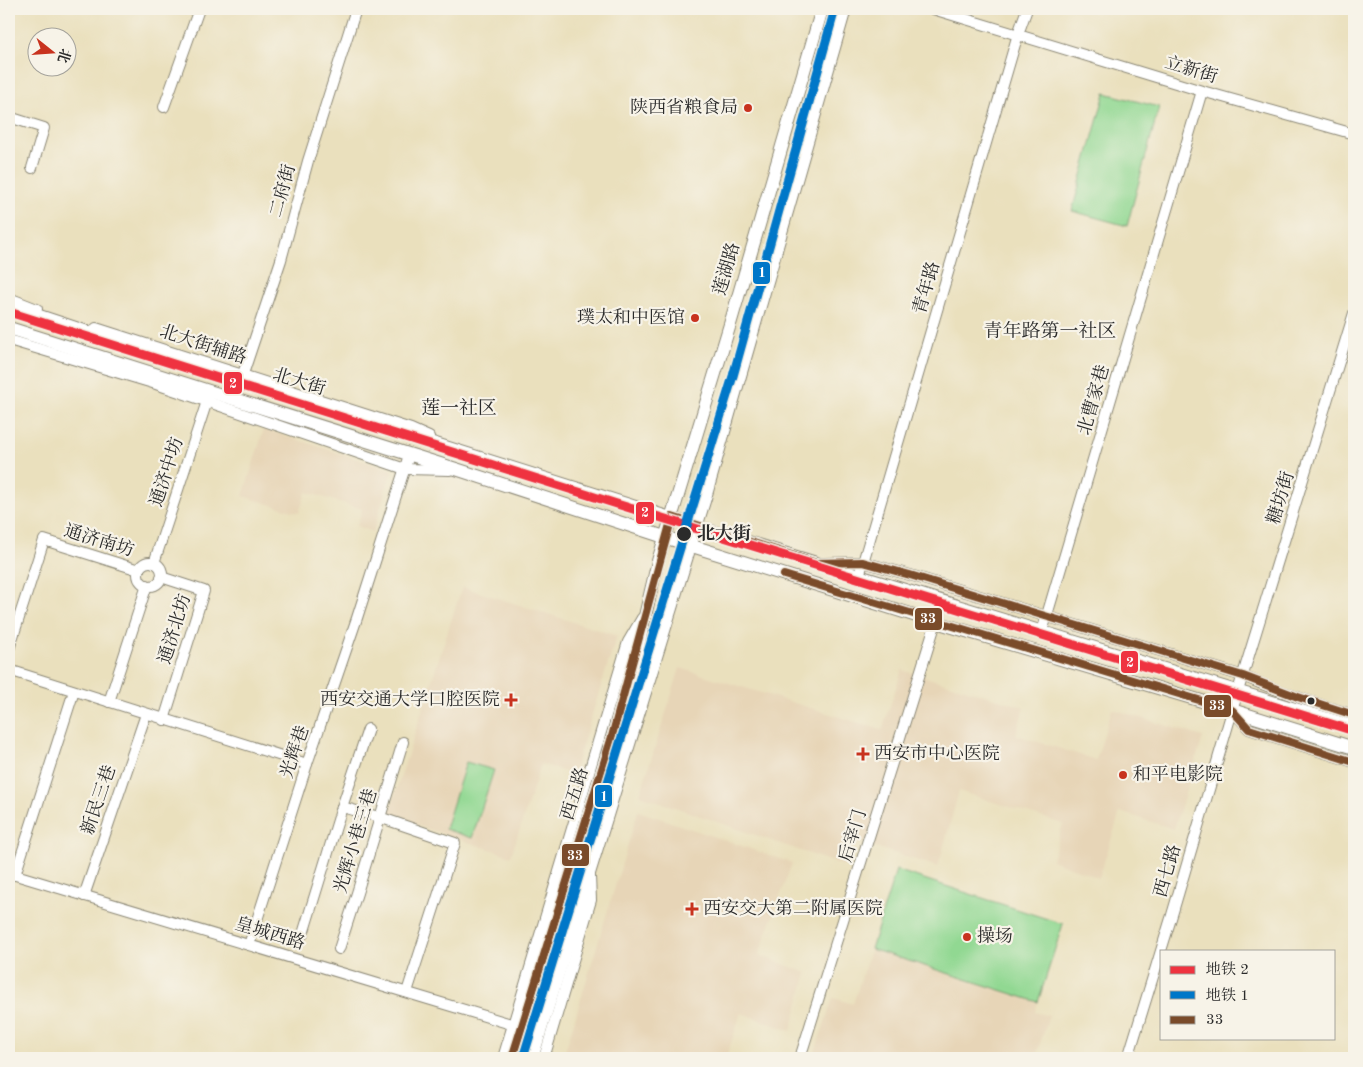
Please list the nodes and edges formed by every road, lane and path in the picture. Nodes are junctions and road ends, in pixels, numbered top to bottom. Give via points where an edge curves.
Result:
1 (199, 9) edge
2 (356, 9) edge
3 (822, 9) edge
4 (846, 9) edge
5 (933, 9) edge
6 (1027, 9) edge
7 (1018, 34) junction
8 (1202, 91) junction
9 (164, 107) dead end
10 (9, 117) edge
11 (1354, 134) edge
12 (32, 168) dead end
13 (9, 298) edge
14 (9, 306) edge
15 (1354, 313) edge
16 (9, 328) edge
17 (9, 340) edge
18 (242, 378) junction
19 (209, 396) junction
20 (410, 455) junction
21 (405, 469) junction
22 (459, 470) junction
23 (672, 518) junction
24 (696, 525) junction
25 (666, 538) junction
26 (689, 545) junction
27 (863, 562) junction
28 (154, 563) junction
29 (816, 563) junction
30 (139, 570) junction
31 (859, 576) junction
32 (161, 577) junction
33 (147, 585) junction
34 (1047, 618) junction
35 (936, 622) junction
36 (1042, 632) junction
37 (9, 649) edge
38 (9, 670) edge
39 (1243, 676) junction
40 (74, 691) junction
41 (1238, 691) junction
42 (109, 702) junction
43 (1232, 710) junction
44 (146, 714) junction
45 (1354, 715) edge
46 (164, 720) junction
47 (1354, 727) edge
48 (368, 729) dead end
49 (403, 742) dead end
50 (1354, 748) edge
51 (1354, 762) edge
52 (308, 764) junction
53 (342, 807) junction
54 (379, 817) junction
55 (590, 868) junction
56 (12, 874) edge
57 (84, 896) junction
58 (303, 934) dead end
59 (249, 945) junction
60 (339, 949) dead end
61 (1161, 950) edge
62 (1160, 955) edge
63 (407, 992) junction
64 (517, 1026) junction
65 (503, 1058) edge
66 (512, 1058) edge
67 (532, 1058) edge
68 (544, 1058) edge
69 (800, 1058) edge
70 (1128, 1058) edge

1 - 9 street
2 - 18 street, 二府街
3 - 23 main road, 莲湖路
4 - 24 main road
5 - 7 street, 立新街
6 - 7 street, 青年路
7 - 8 street, 立新街
7 - 27 street, 青年路
8 - 11 street, 立新街
8 - 34 street, 北曹家巷
10 - 12 street via 44,128
13 - 18 street, 北大街辅路
14 - 18 main road, 北大街
15 - 39 street, 糖坊街
16 - 19 main road, 北大街
17 - 19 street
18 - 23 main road, 北大街
19 - 20 main road, 北大街
19 - 21 street
19 - 28 street, 通济中坊
20 - 21 street, 光辉巷
20 - 22 main road, 北大街
21 - 22 street
21 - 52 street, 光辉巷
22 - 25 main road, 北大街
23 - 24 main road, 北大街
23 - 25 main road, 莲湖路
24 - 26 main road
24 - 29 main road, 北大街
25 - 26 main road, 北大街
25 - 64 main road, 西五路 via 610,740
26 - 35 main road, 北大街
26 - 55 main road, 西五路
27 - 29 street
27 - 31 street, 青年路
27 - 34 street
28 - 30 street via 145,563
28 - 32 street via 161,568
29 - 31 main road, 北大街
30 - 33 street via 140,579
30 - 37 street, 通济南坊 via 44,540
31 - 36 main road, 北大街
32 - 33 street via 156,584
32 - 46 street, 通济北坊 via 204,591
33 - 42 street
34 - 36 street, 北曹家巷
34 - 39 street
35 - 43 main road, 北大街
35 - 69 street, 后宰门
36 - 41 main road, 北大街
38 - 40 street
39 - 41 street, 糖坊街
39 - 45 street via 1312,703
40 - 42 street
40 - 56 street
41 - 43 street, 西七路
41 - 47 main road, 北大街
42 - 44 street
43 - 50 main road, 北大街
43 - 51 street via 1249,729
43 - 61 street, 西七路
44 - 46 street
44 - 57 street, 新民三巷
46 - 52 street
48 - 53 street
49 - 54 street, 光辉小巷三巷
52 - 59 street, 光辉巷
53 - 54 street
53 - 58 street
54 - 60 street, 光辉小巷三巷
54 - 63 street via 455,843
55 - 67 main road, 西五路
55 - 68 street via 591,900
56 - 57 street, 皇城西路
57 - 59 street, 皇城西路
59 - 63 street, 皇城西路
62 - 70 street, 西七路
63 - 64 street, 皇城西路
64 - 65 street
64 - 66 main road, 西五路

